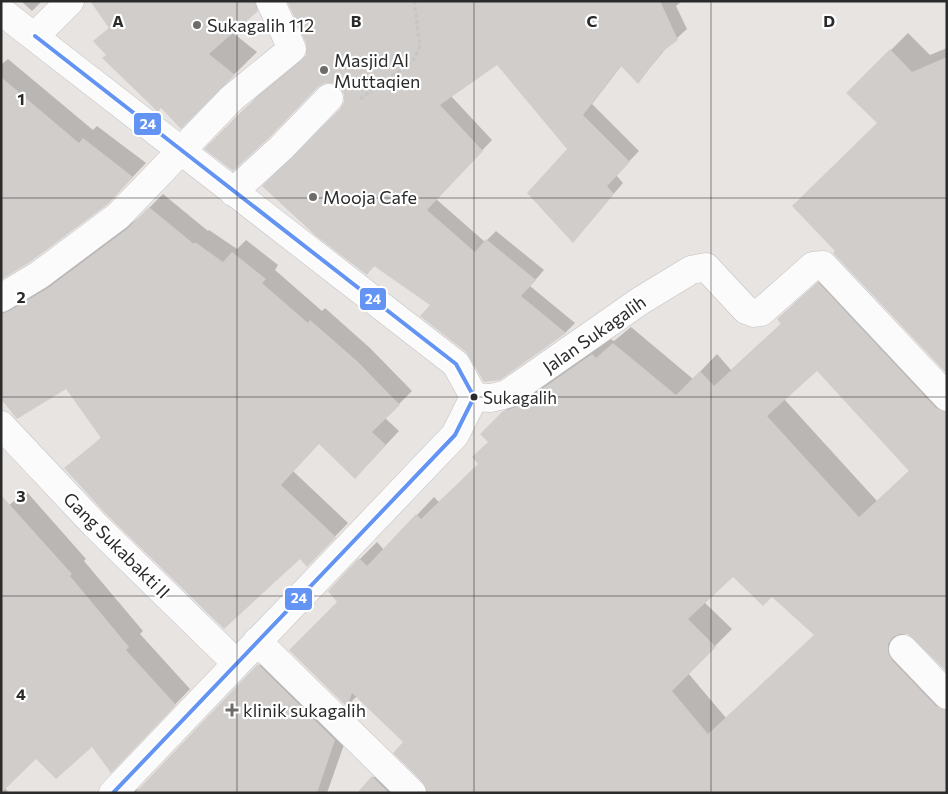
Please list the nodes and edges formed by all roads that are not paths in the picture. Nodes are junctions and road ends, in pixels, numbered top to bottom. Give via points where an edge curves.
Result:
1 (70, 1) edge
2 (270, 1) edge
3 (1, 11) edge
4 (35, 36) junction
5 (329, 98) road end
6 (182, 152) junction
7 (234, 192) junction
8 (1, 298) edge
9 (474, 397) junction
10 (947, 397) edge
11 (1, 425) edge
12 (257, 641) junction
13 (903, 650) dead end
14 (236, 662) junction
15 (947, 695) edge
16 (113, 793) edge
17 (412, 793) edge

1 - 4 street
2 - 6 street via 292,49 232,98
3 - 4 street
4 - 6 street
5 - 7 street
6 - 7 street
6 - 8 street via 118,216 39,275
7 - 9 street via 456,364
9 - 10 street, Jalan Sukagalih via 491,398 507,394 640,301 691,270 706,267 746,310 754,313 762,312 818,264 823,265
9 - 12 street via 455,435
11 - 14 street, Gang Sukabakti II via 95,525
12 - 14 street
12 - 17 street
13 - 15 street
14 - 16 street

